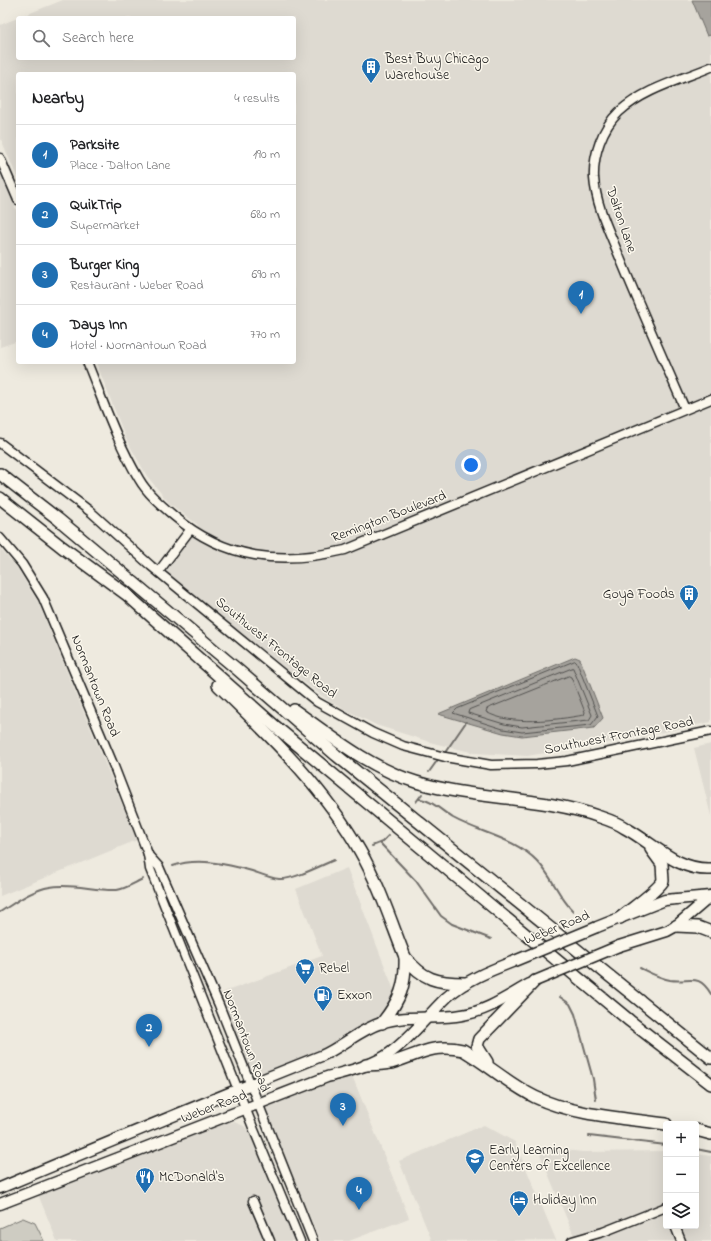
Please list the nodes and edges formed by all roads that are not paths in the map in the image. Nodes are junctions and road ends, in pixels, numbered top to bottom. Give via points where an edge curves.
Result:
1 (711, 67) edge
2 (0, 158) edge
3 (16, 195) edge
4 (88, 364) edge
5 (711, 399) edge
6 (685, 409) junction
7 (0, 443) edge
8 (0, 474) edge
9 (0, 498) edge
10 (190, 530) junction
11 (0, 538) edge
12 (159, 571) junction
13 (126, 594) junction
14 (238, 670) junction
15 (711, 731) edge
16 (642, 838) junction
17 (148, 854) junction
18 (711, 869) edge
19 (711, 896) edge
20 (620, 918) junction
21 (676, 926) junction
22 (711, 932) edge
23 (405, 957) junction
24 (535, 981) junction
25 (465, 983) junction
26 (427, 1017) junction
27 (382, 1023) junction
28 (711, 1058) edge
29 (366, 1065) junction
30 (492, 1069) junction
31 (249, 1084) junction
32 (711, 1084) edge
33 (237, 1089) junction
34 (257, 1105) junction
35 (246, 1110) junction
36 (663, 1124) edge
37 (699, 1131) edge
38 (711, 1134) edge
39 (0, 1188) edge
40 (253, 1201) dead end
41 (0, 1204) edge
42 (663, 1208) edge
43 (675, 1229) edge
44 (270, 1241) edge
45 (300, 1241) edge
46 (313, 1241) edge
47 (572, 1241) edge
48 (681, 1241) edge

1 - 6 street, Dalton Lane via 652,91 618,113 605,130 596,155 594,178 598,201 607,226
2 - 3 street
4 - 10 street, Remington Boulevard via 122,447 139,480 158,503
5 - 6 street, Remington Boulevard
6 - 10 street, Remington Boulevard via 345,550 315,557 253,556 221,546
7 - 12 street, Southwest Frontage Road via 91,512
8 - 14 highway via 58,519
9 - 13 highway
10 - 12 street
11 - 17 street, Normantown Road via 22,564 43,598
12 - 15 street, Southwest Frontage Road via 317,702 373,733 403,746 491,765 537,764 568,761
13 - 23 highway via 282,748 334,811 360,851
13 - 32 highway via 276,727 630,1022
14 - 16 highway via 362,758 416,782 574,809 625,827
14 - 28 highway via 336,755
16 - 18 highway via 686,866
16 - 20 highway via 662,864 663,880 655,890
17 - 31 street, Normantown Road via 159,867 219,1005
17 - 33 street, Normantown Road via 150,869
19 - 20 main road, Weber Road via 665,900
19 - 21 main road, Weber Road
20 - 25 main road, Weber Road, bridge
21 - 22 highway via 698,927
21 - 24 main road, Weber Road, bridge via 655,936 619,946
23 - 25 highway via 414,969 424,976 445,983
23 - 27 highway via 402,990
24 - 26 main road, Weber Road via 478,1012
24 - 30 highway via 479,1039 477,1046 480,1053
25 - 26 main road, Weber Road
26 - 27 main road, Weber Road
26 - 29 main road, Weber Road via 389,1053
27 - 31 main road, Weber Road via 366,1029 330,1052
29 - 30 highway via 390,1063 429,1049 443,1047 463,1050
29 - 34 main road, Weber Road via 327,1077
30 - 36 highway via 520,1089 550,1103 587,1112
31 - 33 main road, Weber Road
31 - 34 street, Normantown Road
33 - 35 street, Normantown Road
33 - 39 main road, Weber Road
34 - 35 main road, Weber Road
34 - 46 street, Normantown Road
35 - 41 main road, Weber Road
35 - 45 street, Normantown Road
37 - 38 highway
40 - 44 street
42 - 47 street via 603,1232
43 - 48 street

